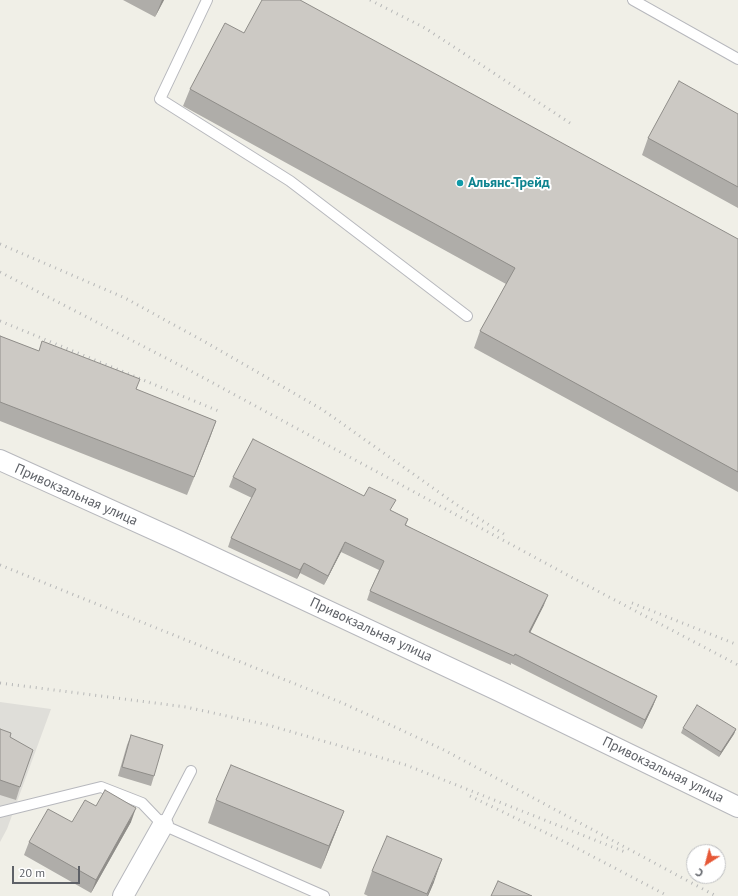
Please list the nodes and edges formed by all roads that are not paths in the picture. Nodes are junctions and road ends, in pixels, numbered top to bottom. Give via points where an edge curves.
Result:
1 (207, 0) edge
2 (633, 0) edge
3 (738, 59) edge
4 (467, 316) dead end
5 (0, 460) edge
6 (191, 771) dead end
7 (738, 807) edge
8 (0, 812) edge
9 (163, 825) junction
10 (123, 896) edge
11 (324, 896) edge

1 - 4 lane via 160,99 290,181
2 - 3 lane
5 - 7 street, Привокзальная улица via 499,691
6 - 9 lane
8 - 9 lane via 102,787 142,803
9 - 10 street
9 - 11 lane

